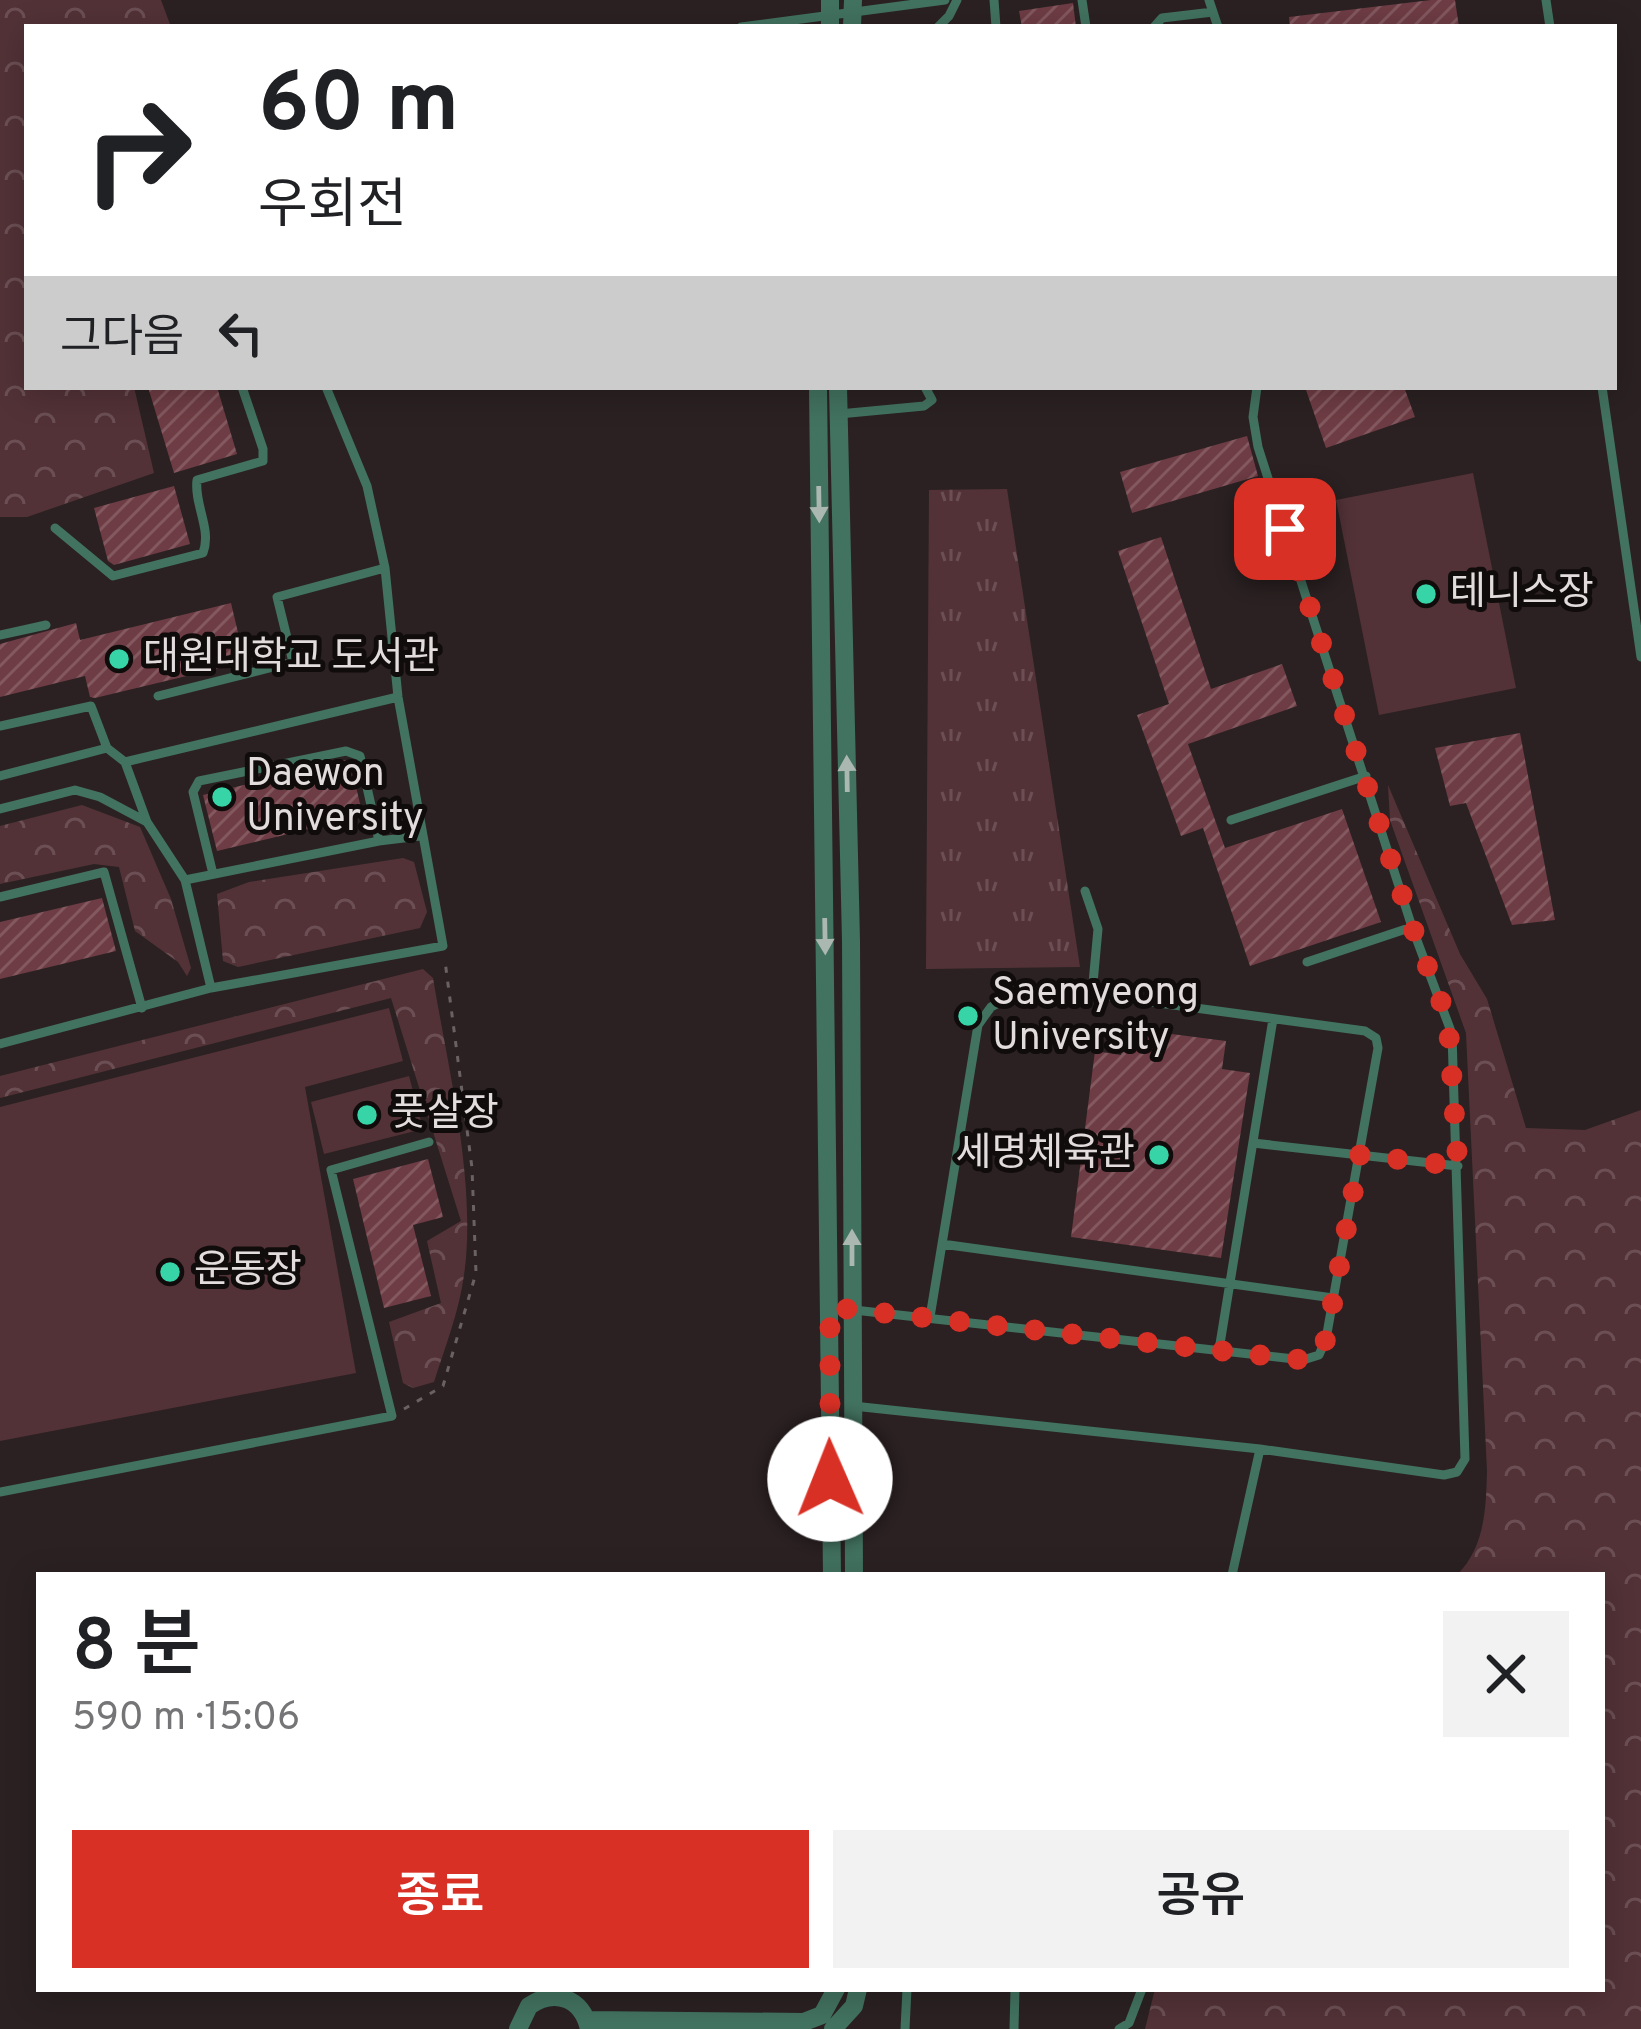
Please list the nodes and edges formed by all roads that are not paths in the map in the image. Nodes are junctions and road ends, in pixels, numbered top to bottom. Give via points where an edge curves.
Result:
1 (944, 0) edge
2 (1211, 6) edge
3 (852, 13) edge
4 (830, 15) edge
5 (763, 24) edge
6 (1157, 24) edge
7 (243, 390) edge
8 (327, 390) edge
9 (818, 390) edge
10 (838, 390) edge
11 (927, 390) edge
12 (1257, 390) edge
13 (1602, 390) edge
14 (839, 414) junction
15 (818, 417) junction
16 (55, 528) dead end
17 (386, 568) junction
18 (46, 625) dead end
19 (0, 635) edge
20 (1641, 657) edge
21 (158, 696) dead end
22 (398, 697) junction
23 (0, 725) edge
24 (106, 748) junction
25 (125, 762) junction
26 (0, 776) edge
27 (1366, 776) junction
28 (0, 809) edge
29 (1231, 820) dead end
30 (147, 822) junction
31 (420, 836) junction
32 (379, 842) junction
33 (824, 854) junction
34 (849, 854) junction
35 (213, 874) junction
36 (185, 880) junction
37 (1085, 891) dead end
38 (0, 897) edge
39 (1412, 926) junction
40 (1307, 962) dead end
41 (212, 988) junction
42 (1092, 994) junction
43 (142, 1008) junction
44 (1273, 1019) junction
45 (0, 1044) edge
46 (429, 1142) dead end
47 (1253, 1143) junction
48 (1360, 1155) junction
49 (1458, 1166) junction
50 (942, 1244) junction
51 (1230, 1282) junction
52 (1334, 1298) junction
53 (830, 1307) junction
54 (853, 1310) junction
55 (930, 1317) junction
56 (1219, 1350) junction
57 (854, 1406) junction
58 (1260, 1449) junction
59 (0, 1492) edge
60 (831, 1554) junction
61 (854, 1566) edge
62 (832, 1572) edge
63 (1233, 1572) edge
64 (834, 1992) edge
65 (857, 1992) edge
66 (907, 1992) edge
67 (1015, 1992) edge
68 (1141, 1992) edge
69 (588, 2024) edge
70 (518, 2029) edge
71 (833, 2029) edge
72 (905, 2029) edge
73 (1014, 2029) edge
74 (1119, 2029) edge

1 - 3 lane
2 - 6 lane
3 - 4 lane
4 - 5 lane
7 - 16 lane via 263,461 197,480 208,540 203,553 112,576
8 - 17 lane via 367,486
9 - 15 street
10 - 14 street
11 - 14 lane via 932,400 924,406
12 - 27 lane via 1258,447
13 - 20 lane
14 - 15 street
34 -> 14 street
15 -> 33 street
17 - 21 lane via 278,597 293,662
17 - 22 lane
18 - 19 lane
22 - 25 lane
22 - 31 lane
23 - 24 lane via 92,706
24 - 25 lane
24 - 26 lane
25 - 30 lane
27 - 29 lane
27 - 39 lane
28 - 30 lane via 76,790
30 - 36 lane
31 - 32 lane
31 - 41 lane via 442,946
32 - 35 lane
32 - 35 lane via 361,756 346,751 200,781 193,792
33 - 34 street
33 -> 53 street
54 -> 34 street
35 - 36 lane
36 - 41 lane
37 - 42 lane via 1098,929
38 - 43 lane via 104,872
39 - 40 lane
39 - 49 lane via 1452,1034
41 - 43 lane
42 - 44 lane
42 - 50 lane via 1006,999 978,1025
43 - 45 lane
44 - 47 lane
44 - 48 lane via 1376,1038
46 - 59 lane via 331,1169 392,1416
47 - 48 lane
47 - 51 lane
48 - 49 lane
48 - 52 lane
49 - 58 lane via 1465,1459 1457,1472
50 - 51 lane
50 - 55 lane
51 - 52 lane
51 - 56 lane
52 - 56 lane via 1319,1355
53 - 54 street
53 - 60 street
54 - 55 lane
54 - 57 street
55 - 56 lane
57 - 58 lane
57 - 61 street
58 - 63 lane
60 - 61 street
60 - 62 street
64 - 69 street via 822,2015 804,2022
65 - 71 street
66 - 72 lane
67 - 73 lane
68 - 74 lane
69 - 70 street via 573,2002 550,1996 529,2006

